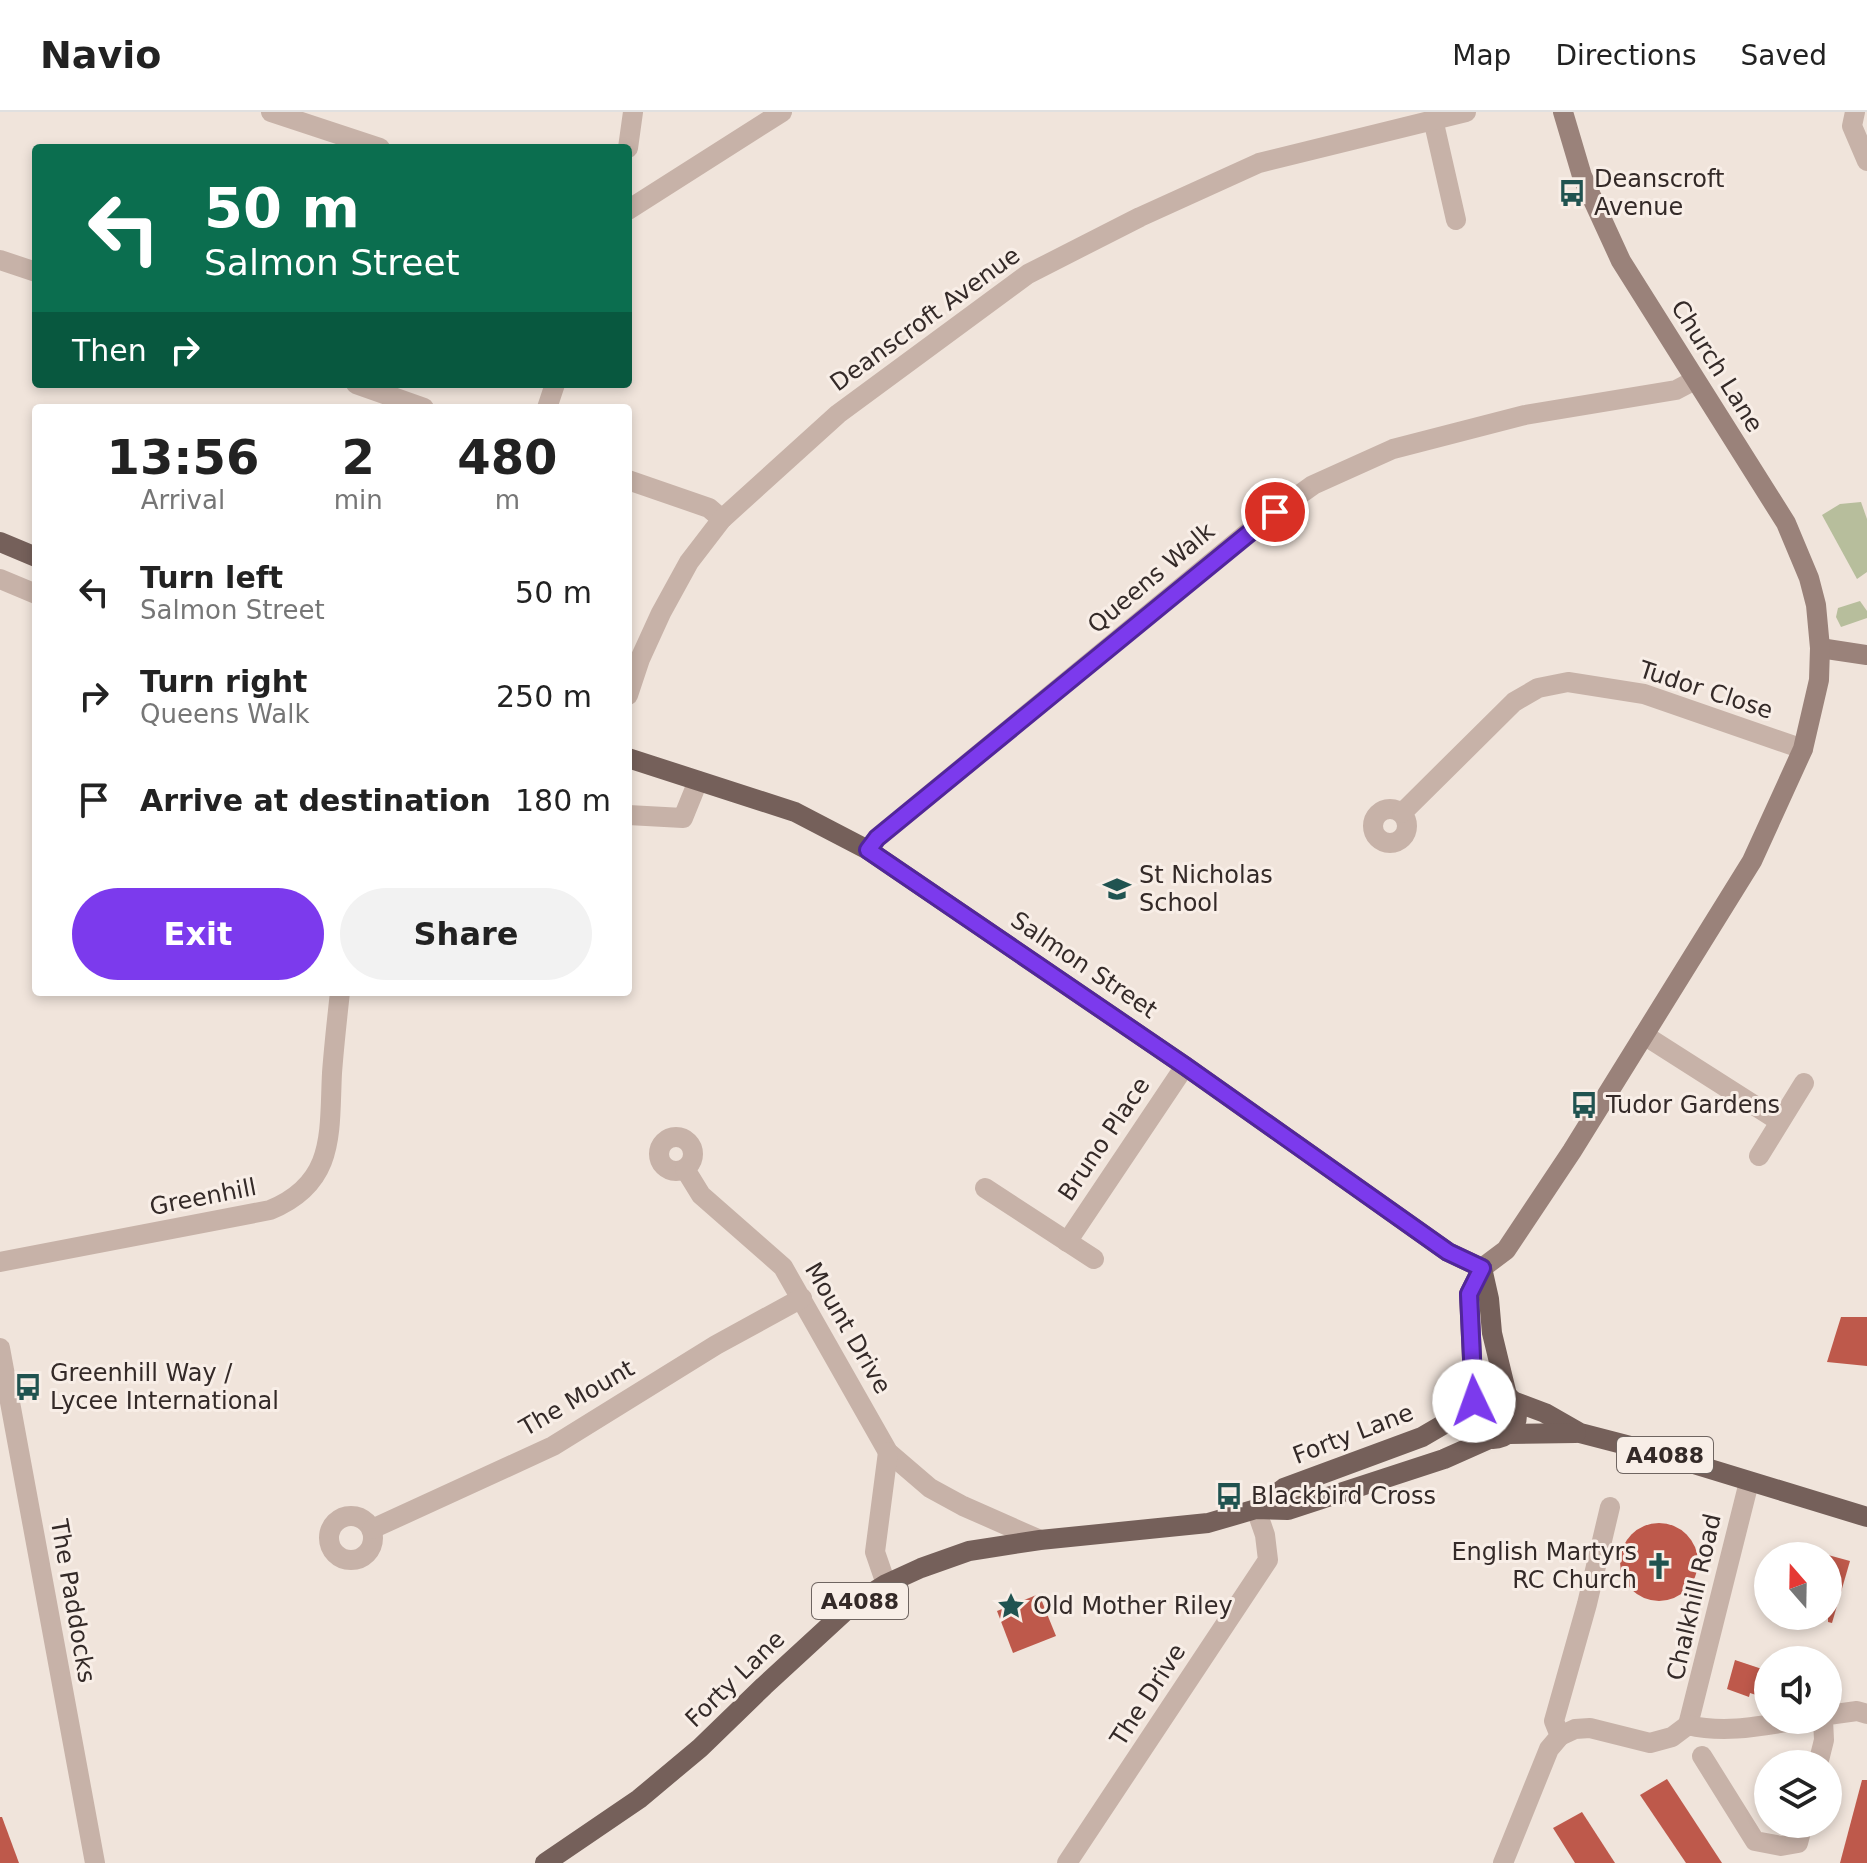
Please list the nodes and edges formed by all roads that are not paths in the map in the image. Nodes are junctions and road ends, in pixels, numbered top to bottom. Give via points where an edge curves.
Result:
1 (271, 112) edge
2 (633, 112) edge
3 (782, 112) edge
4 (1466, 112) edge
5 (1563, 112) edge
6 (1855, 112) edge
7 (1433, 119) junction
8 (368, 144) edge
9 (629, 144) edge
10 (1867, 161) edge
11 (632, 207) edge
12 (1456, 220) dead end
13 (0, 260) edge
14 (32, 271) edge
15 (1695, 380) junction
16 (367, 388) edge
17 (413, 404) edge
18 (632, 481) edge
19 (722, 519) junction
20 (0, 543) edge
21 (32, 555) edge
22 (0, 579) edge
23 (32, 592) edge
24 (1820, 648) junction
25 (1867, 655) edge
26 (632, 683) edge
27 (1803, 749) junction
28 (632, 759) edge
29 (698, 781) junction
30 (1402, 813) dead end
31 (632, 815) edge
32 (868, 850) junction
33 (340, 996) edge
34 (1644, 1035) junction
35 (1185, 1066) junction
36 (1804, 1083) dead end
37 (1779, 1121) junction
38 (1759, 1156) dead end
39 (685, 1169) dead end
40 (985, 1188) dead end
41 (1067, 1242) junction
42 (1094, 1259) dead end
43 (0, 1262) edge
44 (1482, 1268) junction
45 (802, 1298) junction
46 (0, 1348) edge
47 (1510, 1398) junction
48 (1472, 1405) junction
49 (1580, 1433) junction
50 (1499, 1437) junction
51 (888, 1452) junction
52 (1749, 1482) junction
53 (1610, 1507) dead end
54 (1256, 1509) junction
55 (1867, 1517) edge
56 (372, 1529) dead end
57 (1040, 1540) junction
58 (886, 1584) junction
59 (1842, 1713) edge
60 (1867, 1714) edge
61 (1688, 1725) junction
62 (1754, 1727) edge
63 (1560, 1736) junction
64 (1702, 1756) dead end
65 (1799, 1838) edge
66 (95, 1863) edge
67 (545, 1863) edge
68 (1067, 1863) edge
69 (1503, 1863) edge

1 - 8 street
2 - 9 street
3 - 11 street
4 - 7 street, Deanscroft Avenue
5 - 15 main road, Church Lane via 1582,176 1621,261
6 - 10 street via 1852,126
7 - 12 street
7 - 19 street, Deanscroft Avenue via 1259,163 1028,274 838,414
13 - 14 street
15 - 24 main road, Church Lane via 1786,523 1809,578
15 - 32 street, Queens Walk via 1676,390 1525,415 1393,449 1313,485 1257,525
16 - 17 street
18 - 19 street via 709,508
19 - 26 street, Deanscroft Avenue via 689,562 661,613
20 - 21 main road
22 - 23 street
24 - 25 main road
24 - 27 main road via 1819,680
27 - 30 street, Tudor Close via 1644,694 1568,682 1538,688 1514,702
27 - 34 main road via 1752,861
28 - 29 main road, Salmon Street
29 - 31 street via 683,818
29 - 32 main road, Salmon Street via 795,812
32 - 35 main road, Salmon Street
33 - 43 street, Greenhill via 329,1145 319,1170 285,1204
34 - 37 street
34 - 44 main road via 1506,1250
35 - 41 street, Bruno Place
35 - 44 main road, Salmon Street via 1448,1252
36 - 37 street
37 - 38 street
39 - 45 street, Mount Drive via 701,1195 783,1267
40 - 41 street, Bruno Place
41 - 42 street, Bruno Place
44 - 47 main road
44 - 48 main road via 1469,1294
45 - 51 street, Mount Drive
45 - 56 street, The Mount via 553,1446
46 - 66 street, The Paddocks
47 - 48 main road via 1490,1391
47 - 49 main road, A4088
47 - 50 main road via 1518,1418
48 - 50 main road via 1472,1428 1480,1436
48 - 54 main road, Forty Lane / A4088 via 1422,1437 1284,1488
49 - 50 main road, A4088
49 - 52 main road, A4088
50 - 54 main road, Forty Lane / A4088 via 1288,1510
51 - 57 street, Mount Drive via 930,1488
51 - 58 street via 875,1552
52 - 55 main road, A4088
52 - 61 street, Chalkhill Road
53 - 63 street via 1554,1721
54 - 57 main road, Forty Lane / A4088 via 1208,1523
54 - 68 street, The Drive via 1268,1560
57 - 58 main road, Forty Lane / A4088 via 969,1551
58 - 67 main road, Forty Lane / A4088 via 851,1606 639,1799
59 - 60 street
61 - 62 street via 1708,1730
61 - 63 street via 1650,1743 1590,1728
63 - 69 street via 1549,1749
64 - 65 street via 1755,1841 1781,1846 1798,1843

